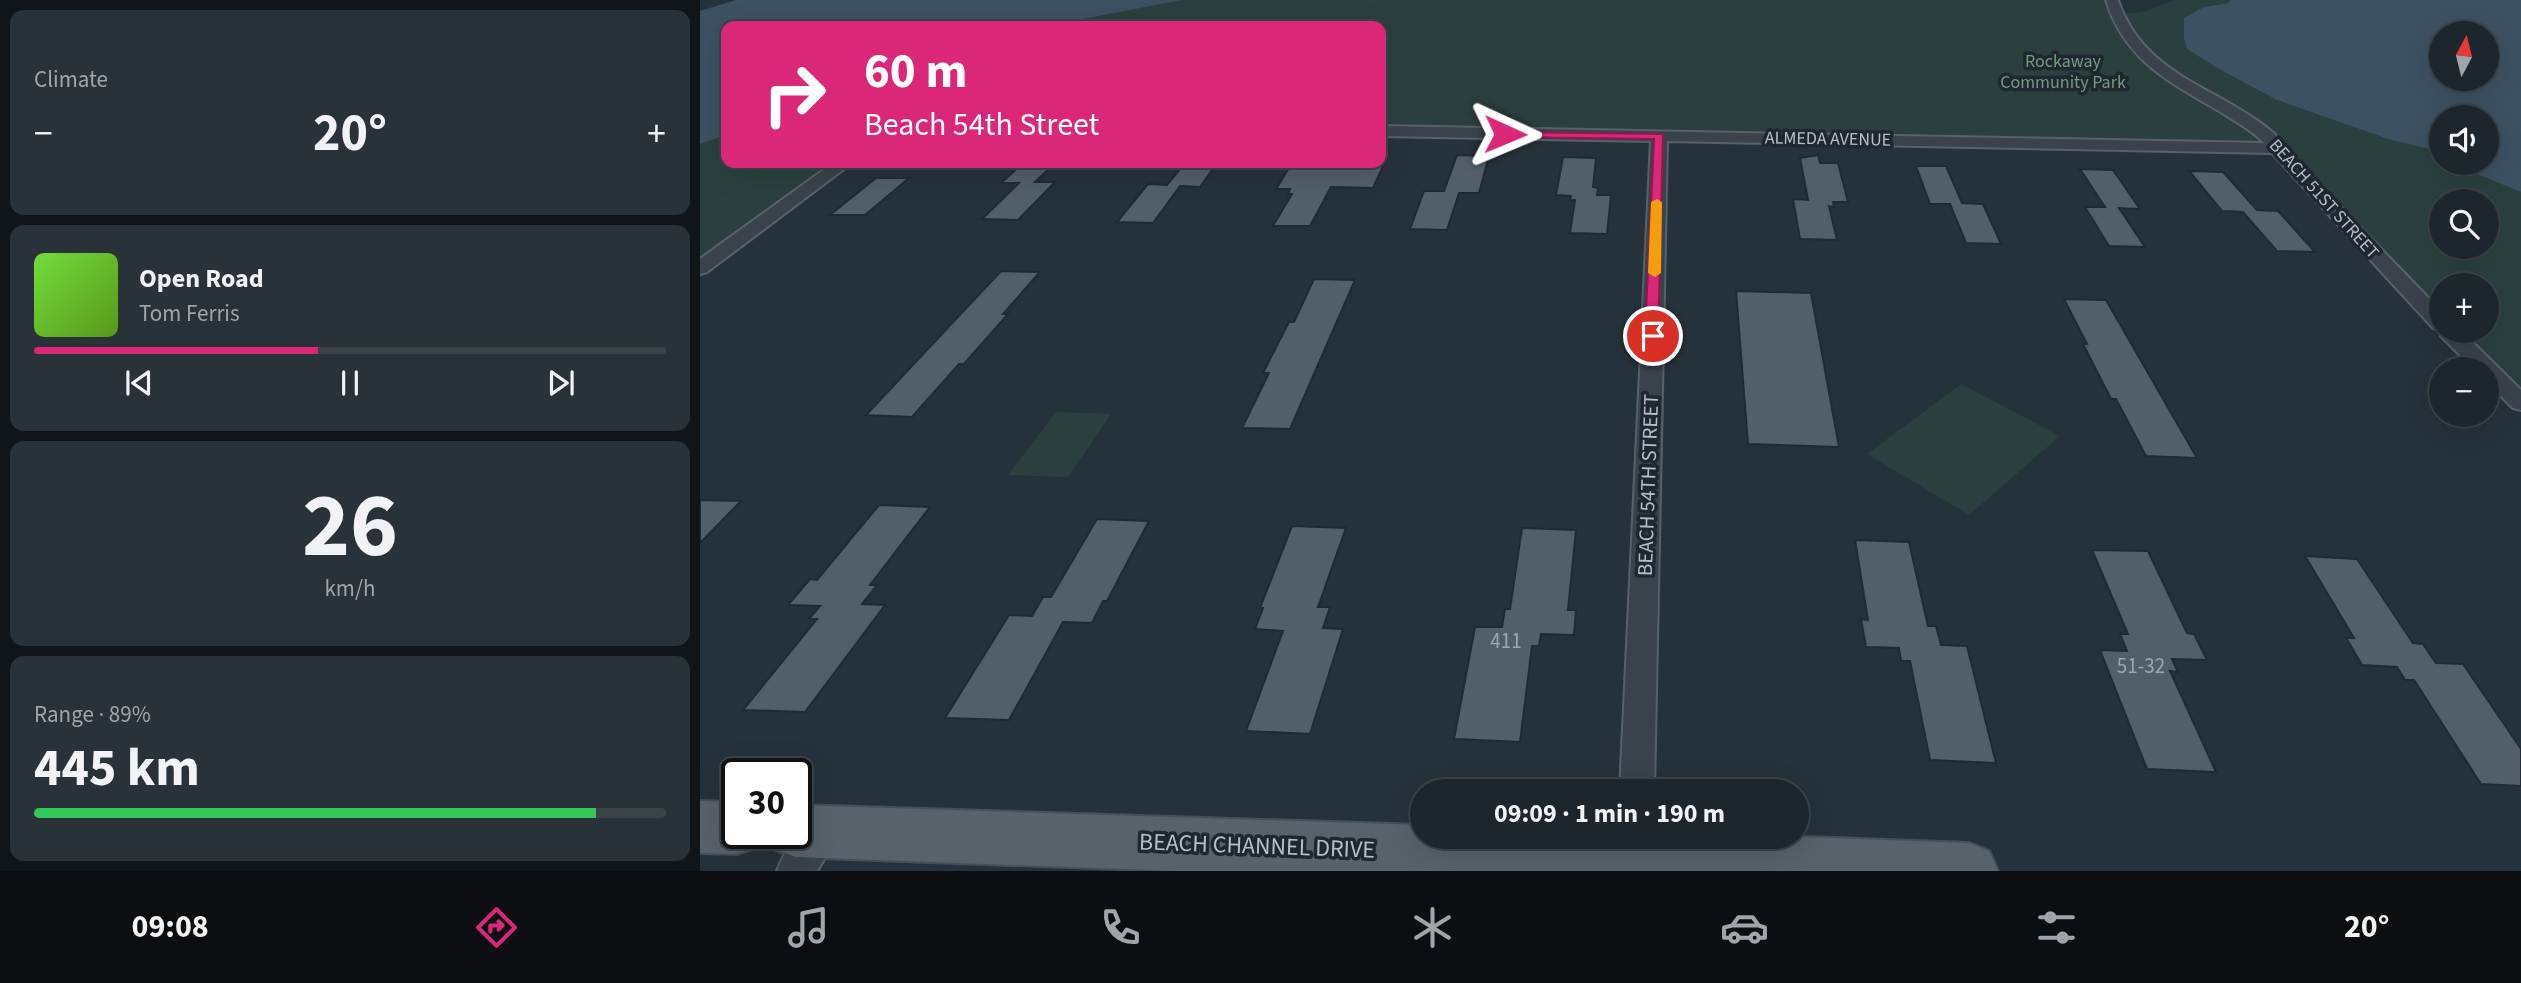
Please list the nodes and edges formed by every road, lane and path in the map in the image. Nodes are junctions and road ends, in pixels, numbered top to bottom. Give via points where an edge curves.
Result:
1 (2112, 0) edge
2 (1386, 131) edge
3 (1659, 136) junction
4 (2276, 148) junction
5 (837, 168) edge
6 (700, 268) edge
7 (2429, 310) edge
8 (2461, 343) edge
9 (2521, 403) edge
10 (1637, 779) edge
11 (700, 827) edge
12 (721, 828) edge
13 (812, 845) edge
14 (1638, 855) edge
15 (1969, 871) edge

1 - 4 street, BEACH 51ST STREET via 2126,32 2151,61 2256,127
2 - 3 street, ALMEDA AVENUE
3 - 4 street, ALMEDA AVENUE
3 - 10 street, BEACH 54TH STREET
4 - 7 street, BEACH 51ST STREET
5 - 6 street
8 - 9 street
11 - 12 main road
13 - 14 main road, BEACH CHANNEL DRIVE
14 - 15 main road, BEACH CHANNEL DRIVE

